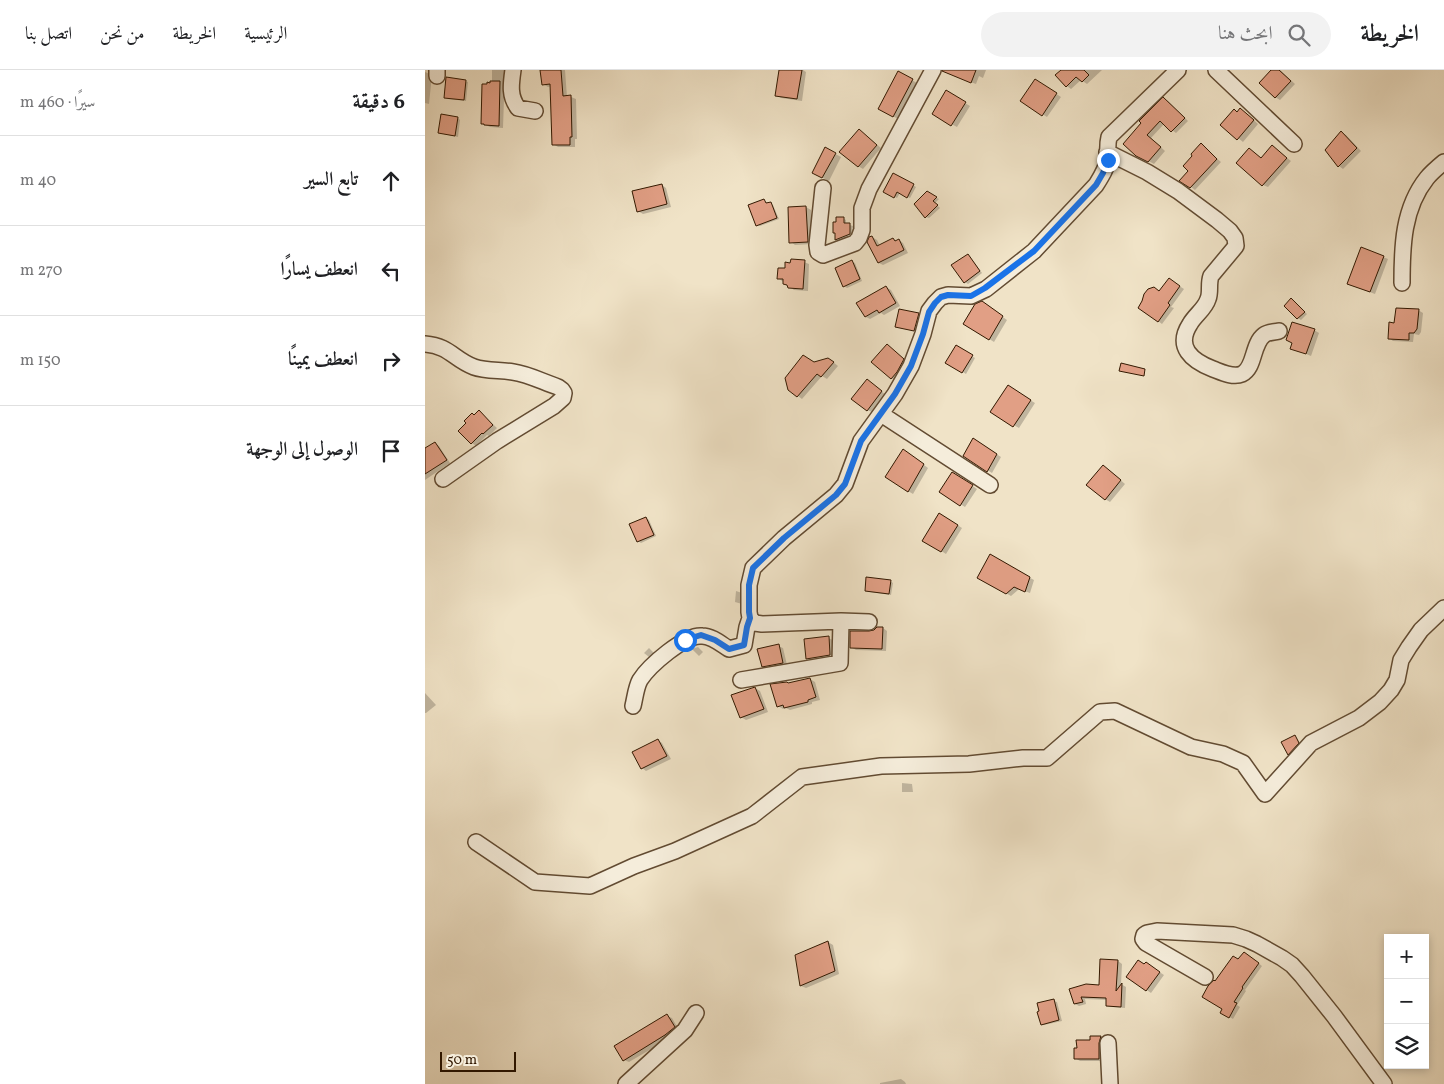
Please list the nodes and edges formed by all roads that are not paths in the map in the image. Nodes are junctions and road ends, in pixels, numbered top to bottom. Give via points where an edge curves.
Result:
1 (513, 70) edge
2 (933, 70) edge
3 (1178, 70) edge
4 (1216, 70) edge
5 (535, 111) dead end
6 (1294, 144) dead end
7 (1107, 152) junction
8 (1444, 162) edge
9 (823, 188) dead end
10 (1402, 283) dead end
11 (1279, 331) dead end
12 (425, 344) edge
13 (881, 414) junction
14 (443, 479) dead end
15 (990, 485) dead end
16 (1444, 608) edge
17 (750, 618) junction
18 (841, 621) junction
19 (869, 622) dead end
20 (741, 680) dead end
21 (633, 706) dead end
22 (476, 842) dead end
23 (1205, 977) dead end
24 (696, 1014) dead end
25 (1108, 1043) dead end
26 (626, 1084) edge
27 (1109, 1084) edge
28 (1385, 1084) edge

1 - 5 street via 513,102 518,108
2 - 9 street via 869,189 862,208 859,238 855,243 823,255 818,252 817,245
3 - 7 street via 1109,137
4 - 6 street
7 - 11 street via 1178,191 1225,226 1235,238 1236,246 1211,276 1209,298 1186,332 1184,341 1191,358 1225,374 1237,376 1247,370 1265,334
7 - 13 street via 1108,160 1096,185 1034,251 971,296 948,295 935,303 911,366
8 - 10 street via 1428,178 1410,209 1402,255
12 - 14 street via 446,349 477,368 515,372 558,387 564,393 554,406
13 - 15 street
13 - 17 street via 861,441 845,484 836,495 753,568 749,585
16 - 22 street via 1413,641 1401,660 1397,680 1381,702 1359,718 1311,743 1265,794 1243,763 1223,754 1191,747 1115,711 1100,712 1047,758 881,766 802,777 752,816 590,886 535,882
17 - 18 street via 762,624
17 - 21 street via 744,645 729,649 701,635 685,640 655,663 640,681
18 - 19 street
18 - 20 street via 840,663
23 - 28 street via 1146,943 1144,935 1164,931 1233,936 1257,944 1281,958 1301,976
24 - 26 street via 685,1030
25 - 27 street

